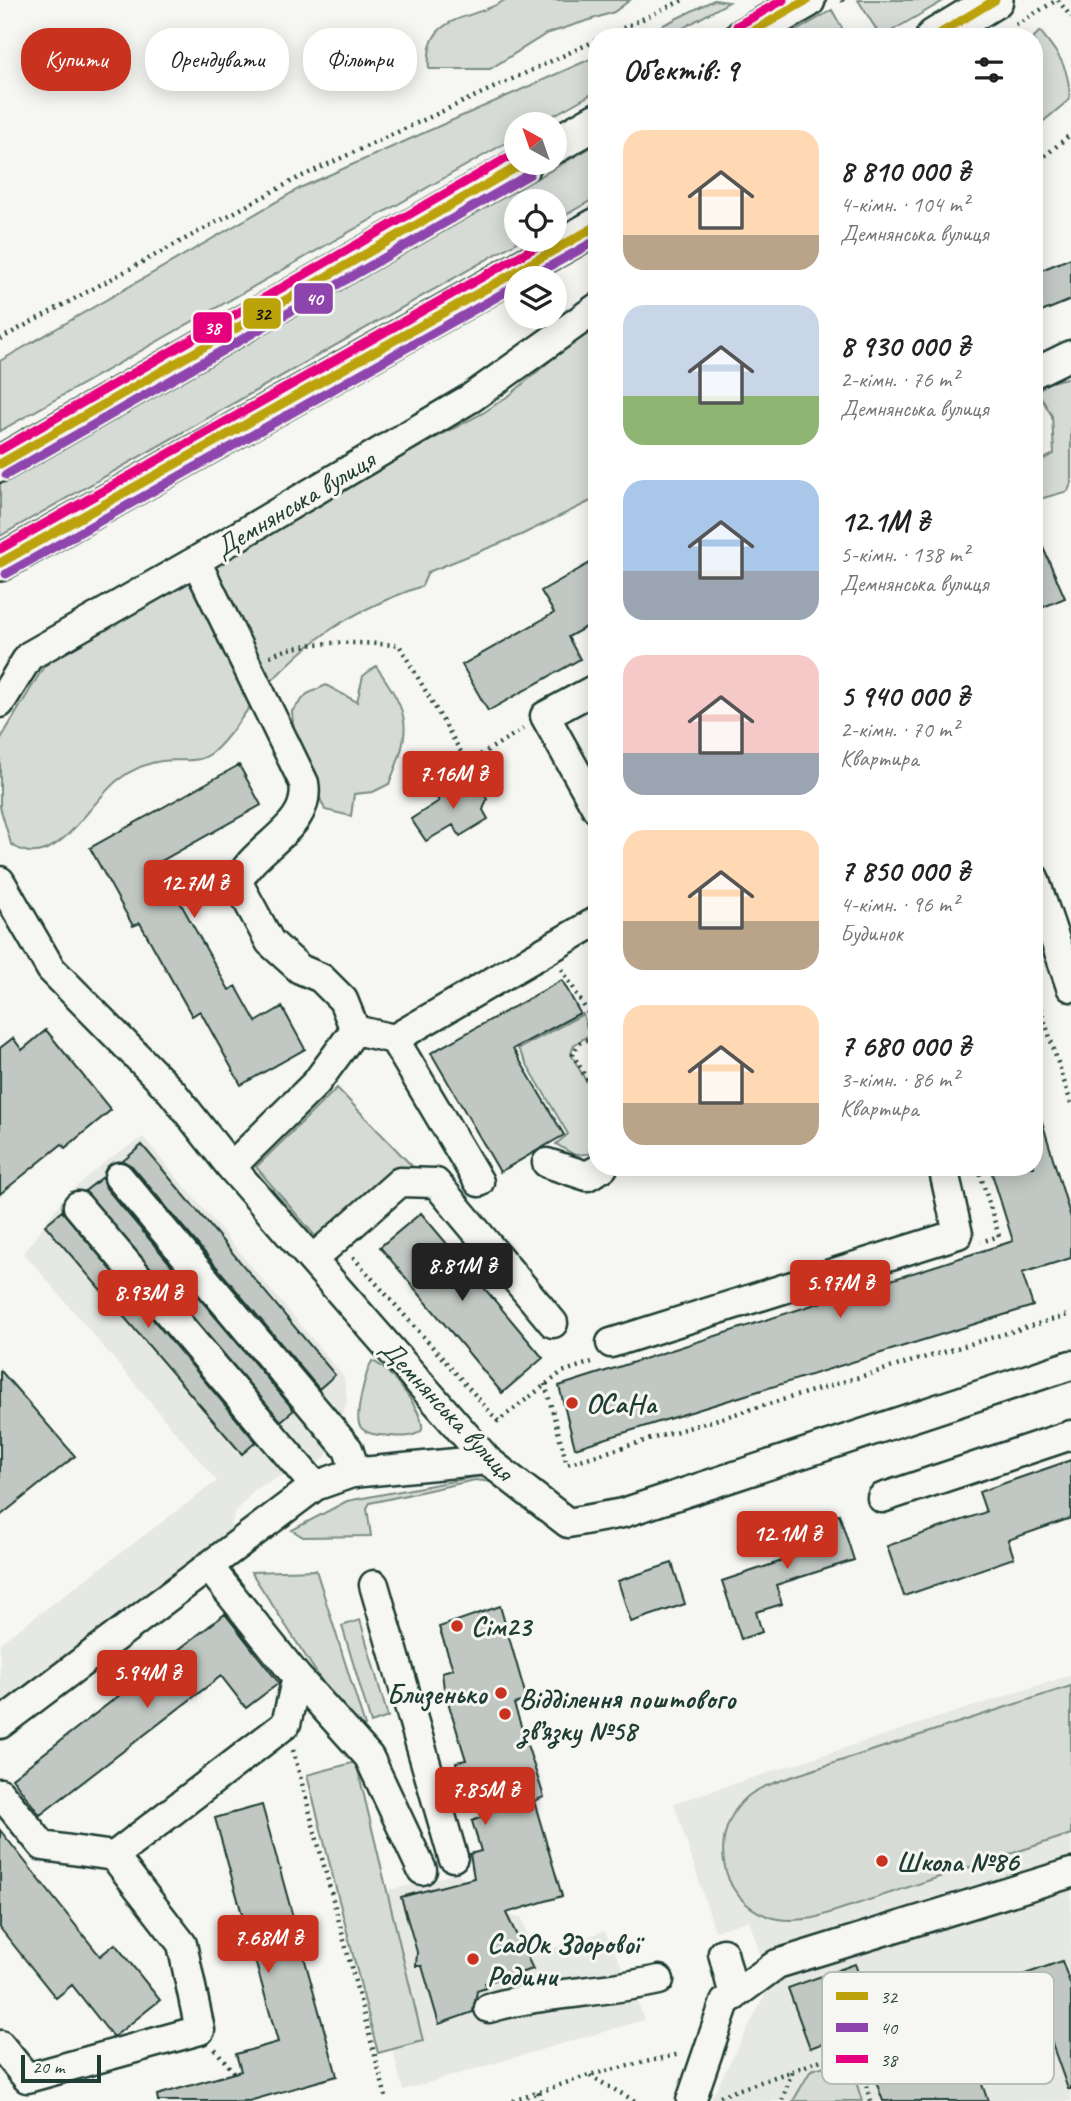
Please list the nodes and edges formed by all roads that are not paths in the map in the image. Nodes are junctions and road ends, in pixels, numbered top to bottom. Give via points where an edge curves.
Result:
1 (807, 0) edge
2 (1000, 15) edge
3 (759, 28) edge
4 (961, 28) edge
5 (588, 126) edge
6 (567, 138) edge
7 (504, 174) edge
8 (588, 231) edge
9 (588, 314) edge
10 (1071, 355) edge
11 (1043, 369) edge
12 (0, 464) edge
13 (196, 561) junction
14 (0, 563) edge
15 (588, 693) edge
16 (0, 703) edge
17 (588, 793) edge
18 (0, 881) edge
19 (588, 926) edge
20 (1043, 926) edge
21 (1066, 952) edge
22 (1071, 987) edge
23 (355, 1030) junction
24 (394, 1039) junction
25 (547, 1163) dead end
26 (231, 1167) junction
27 (588, 1175) edge
28 (945, 1176) edge
29 (119, 1177) dead end
30 (479, 1182) dead end
31 (78, 1206) dead end
32 (313, 1259) junction
33 (553, 1323) dead end
34 (611, 1343) dead end
35 (1071, 1365) edge
36 (1071, 1435) edge
37 (487, 1460) junction
38 (356, 1473) junction
39 (316, 1486) junction
40 (882, 1498) dead end
41 (208, 1566) junction
42 (374, 1585) dead end
43 (297, 1677) junction
44 (0, 1724) edge
45 (0, 1793) edge
46 (114, 1856) junction
47 (453, 1857) dead end
48 (422, 1870) dead end
49 (1071, 1873) edge
50 (723, 1953) dead end
51 (659, 1980) dead end
52 (734, 1996) junction
53 (489, 2008) dead end
54 (0, 2045) edge
55 (691, 2101) edge

1 - 3 main road
2 - 4 main road
5 - 6 main road
7 - 12 main road
8 - 14 main road
9 - 13 street, Демнянська вулиця via 471,398
10 - 11 street
13 - 16 street, Демнянська вулиця via 29,656
13 - 23 street via 307,797 289,827 251,860 238,883 270,942 300,969 321,978 342,1000
15 - 17 street via 545,716
18 - 26 street, Демнянська вулиця via 51,969 172,1092
19 - 24 street
20 - 21 street
21 - 22 street
23 - 24 street
23 - 26 street via 316,1083
24 - 30 street
25 - 27 street
26 - 32 street, Демнянська вулиця
28 - 34 street via 958,1234
29 - 38 street via 348,1449
31 - 39 street
32 - 33 street via 400,1182 436,1183
32 - 37 street, Демнянська вулиця
35 - 37 street, Демнянська вулиця via 623,1513 568,1523
36 - 40 street
37 - 38 street
38 - 39 street
39 - 41 street
41 - 43 street
41 - 44 street
42 - 47 street
43 - 46 street via 286,1724
43 - 48 street via 369,1757
45 - 46 street via 43,1846
46 - 54 street via 182,1944 200,2030 27,2078
49 - 52 street via 778,1964
50 - 52 street
51 - 53 street via 523,1998
52 - 55 street via 725,2002

